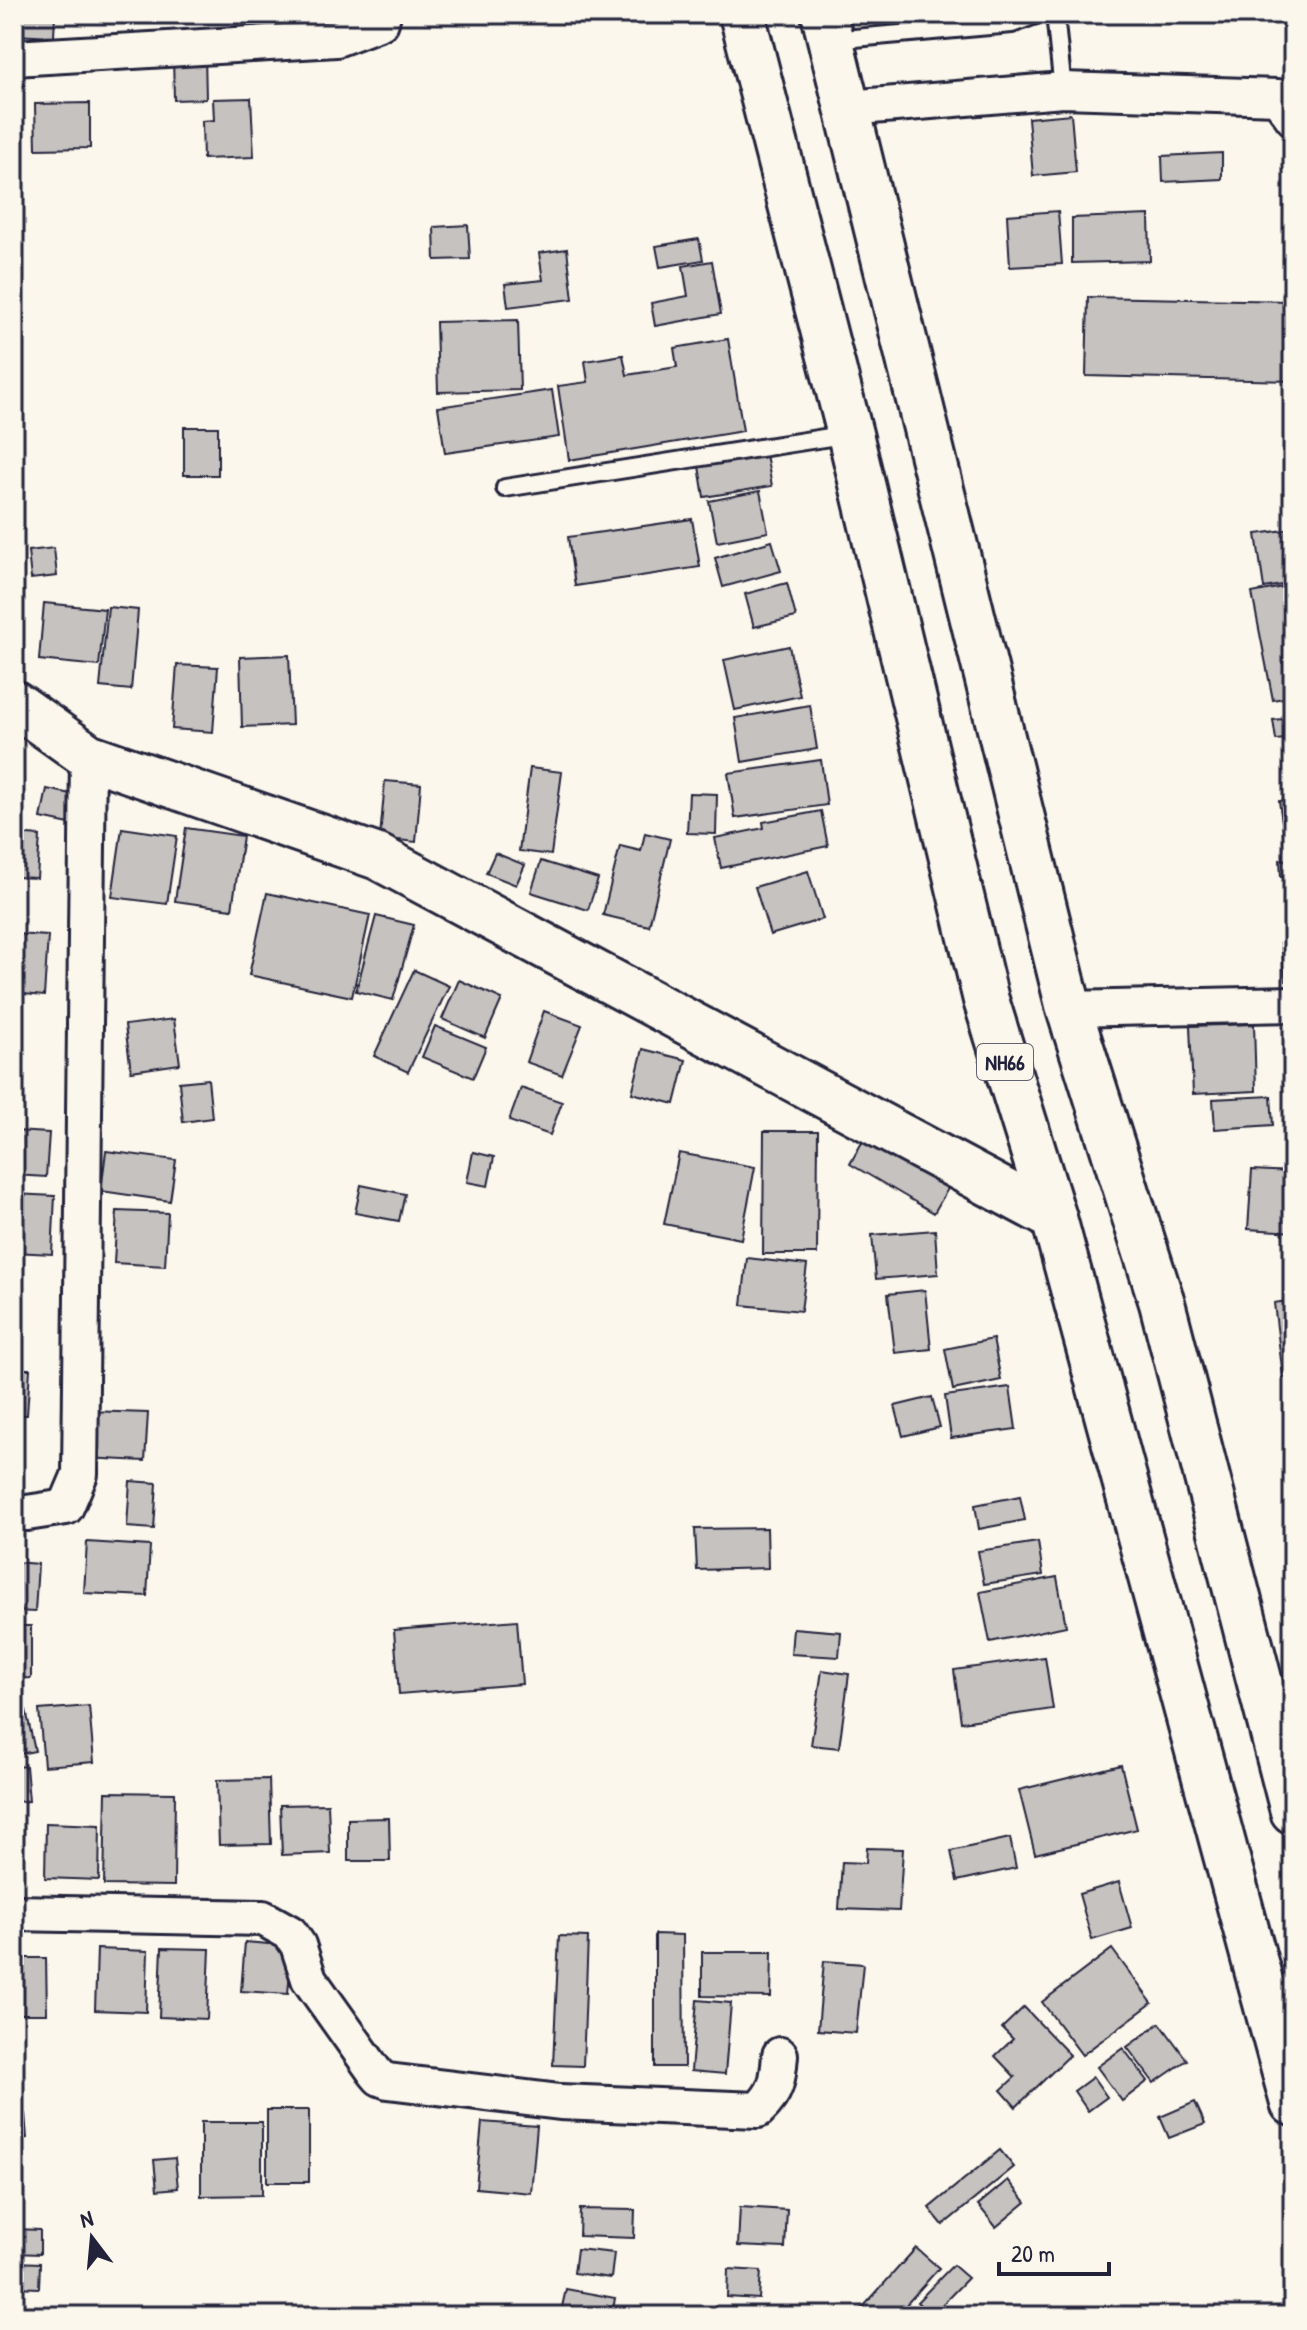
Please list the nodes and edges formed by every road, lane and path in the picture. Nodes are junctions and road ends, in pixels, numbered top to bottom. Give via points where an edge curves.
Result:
1 (383, 14) edge
2 (742, 14) edge
3 (1038, 14) edge
4 (1055, 14) edge
5 (827, 27) edge
6 (14, 58) edge
7 (1063, 90) junction
8 (848, 108) junction
9 (1293, 118) edge
10 (850, 434) junction
11 (505, 488) dead end
12 (14, 703) edge
13 (88, 756) junction
14 (1293, 1004) edge
15 (1069, 1009) junction
16 (1054, 1218) junction
17 (14, 1512) edge
18 (1293, 1811) edge
19 (14, 1913) edge
20 (780, 2055) dead end
21 (1293, 2103) edge

1 - 6 street via 381,22 336,39
2 - 10 main road, NH66
3 - 5 lane via 1012,24
4 - 7 lane
5 - 8 main road
7 - 8 street
7 - 9 street via 1278,97
8 - 15 main road
10 - 11 lane
10 - 16 main road, NH66 via 986,1000
12 - 13 main road
13 - 16 main road via 378,857
13 - 17 street via 80,1474 66,1507
14 - 15 street
15 - 18 main road via 1162,1303
16 - 21 main road, NH66
19 - 20 street via 263,1918 290,1933 309,1979 375,2072 388,2081 560,2102 758,2110 771,2097

